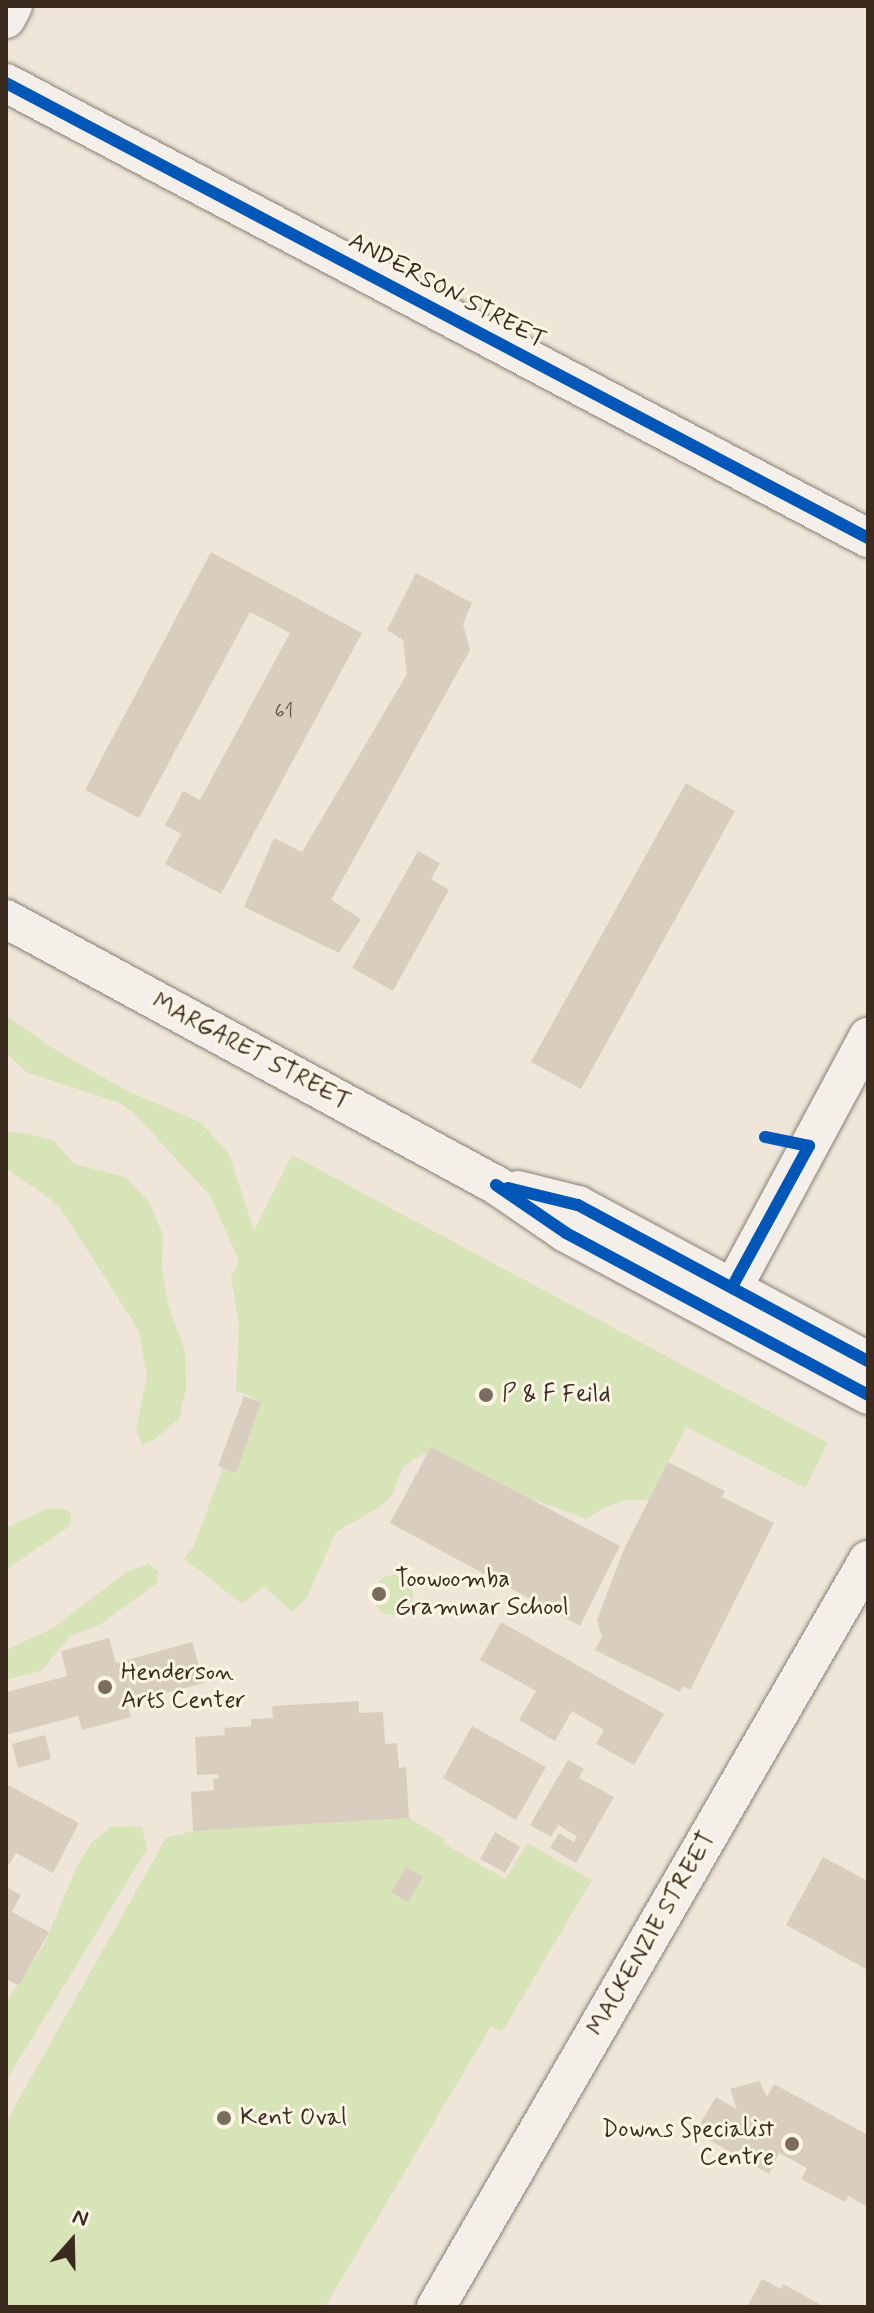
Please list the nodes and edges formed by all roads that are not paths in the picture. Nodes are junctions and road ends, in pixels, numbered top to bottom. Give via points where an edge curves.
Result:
1 (13, 6) edge
2 (6, 19) edge
3 (6, 83) edge
4 (868, 538) edge
5 (6, 919) edge
6 (868, 1037) edge
7 (725, 1300) junction
8 (868, 1361) edge
9 (868, 1395) edge
10 (868, 1560) edge
11 (436, 2307) edge

1 - 2 street
3 - 4 street, ANDERSON STREET
5 - 7 street, MARGARET STREET via 496,1185 566,1233
6 - 7 street
7 - 8 street, MARGARET STREET
7 - 9 street, MARGARET STREET
10 - 11 street, MACKENZIE STREET

